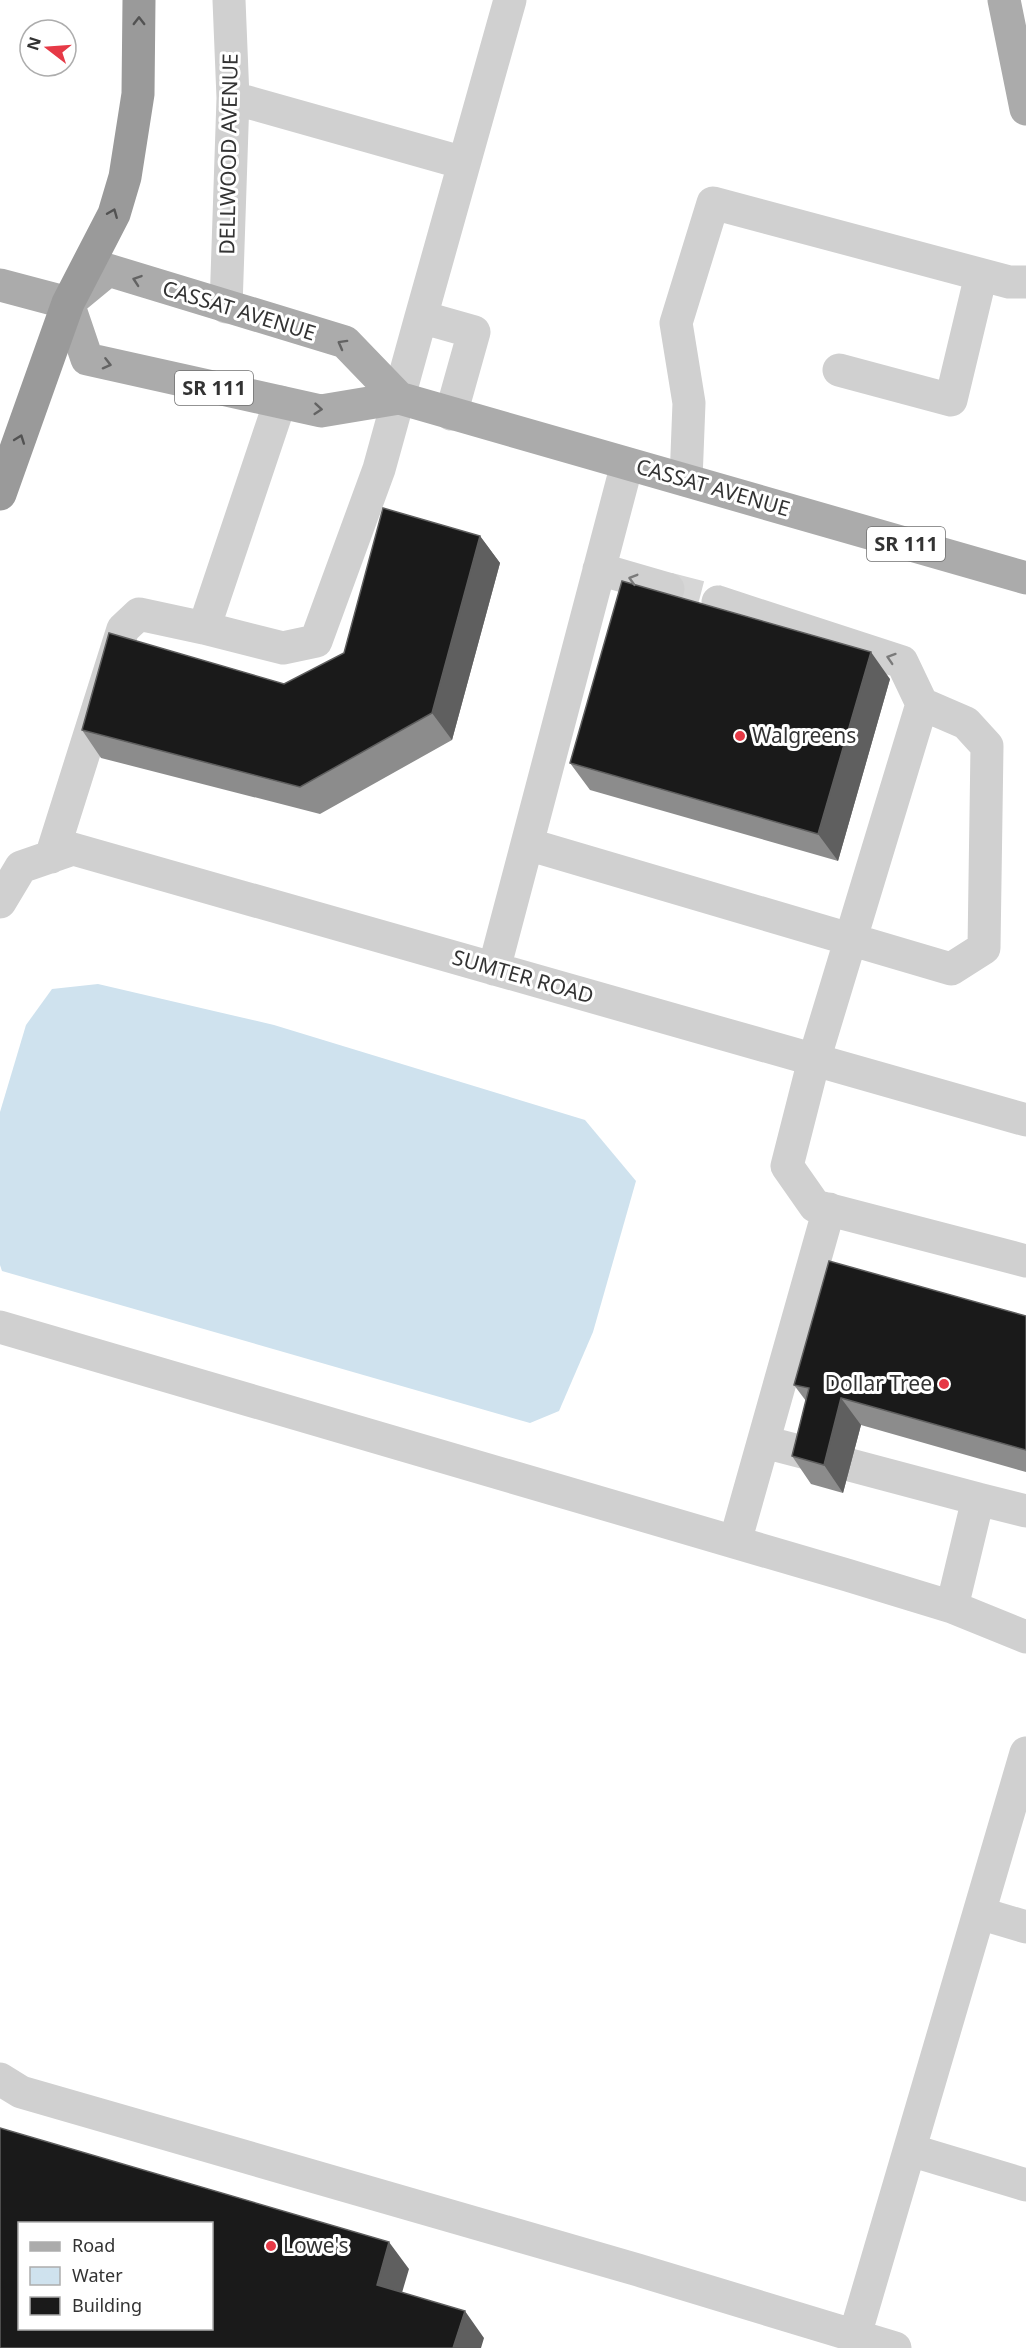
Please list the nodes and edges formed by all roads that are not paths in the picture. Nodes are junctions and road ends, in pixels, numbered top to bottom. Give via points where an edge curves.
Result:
1 (139, 0) edge
2 (229, 0) edge
3 (510, 0) edge
4 (1004, 0) edge
5 (233, 98) junction
6 (1026, 109) edge
7 (464, 163) junction
8 (981, 275) junction
9 (1026, 282) edge
10 (0, 285) edge
11 (68, 303) junction
12 (226, 307) junction
13 (421, 316) junction
14 (839, 370) dead end
15 (399, 398) junction
16 (280, 402) junction
17 (451, 414) junction
18 (627, 464) junction
19 (686, 480) junction
20 (0, 494) edge
21 (599, 569) junction
22 (1026, 578) edge
23 (668, 589) tunnel mouth
24 (718, 602) tunnel mouth
25 (204, 628) junction
26 (922, 704) junction
27 (527, 844) junction
28 (36, 862) junction
29 (0, 902) edge
30 (850, 941) junction
31 (494, 969) junction
32 (814, 1060) junction
33 (1026, 1120) edge
34 (829, 1209) junction
35 (1026, 1261) edge
36 (0, 1327) edge
37 (764, 1442) junction
38 (818, 1456) edge
39 (850, 1465) dead end
40 (978, 1499) junction
41 (1026, 1510) edge
42 (735, 1542) junction
43 (952, 1607) junction
44 (1026, 1637) edge
45 (1026, 1753) edge
46 (979, 1913) junction
47 (1026, 1927) edge
48 (0, 2079) edge
49 (910, 2150) junction
50 (1026, 2185) edge
51 (855, 2335) junction
52 (895, 2348) edge

11 -> 1 highway via 114,214 125,177 138,94
2 - 5 street, DELLWOOD AVENUE
3 - 7 street
4 - 6 main road
5 - 7 street
5 - 12 street, DELLWOOD AVENUE
7 - 13 street
8 - 9 street
8 - 14 street via 951,400
8 - 19 street via 713,203 676,323 689,403
10 - 11 main road
12 -> 11 main road, CASSAT AVENUE / SR 111 via 108,270
11 -> 16 main road, CASSAT AVENUE / SR 111 via 87,359
20 -> 11 highway
15 -> 12 main road, CASSAT AVENUE / SR 111 via 345,342
13 - 15 street
13 - 17 street via 474,332
16 -> 15 main road, CASSAT AVENUE / SR 111 via 321,411
15 - 17 main road, CASSAT AVENUE / SR 111
15 - 25 street via 379,469 316,641 283,648
16 - 25 street
17 - 18 main road, CASSAT AVENUE / SR 111
18 - 19 main road, CASSAT AVENUE / SR 111
18 - 21 street
19 - 22 main road, CASSAT AVENUE / SR 111
23 -> 21 street
21 - 27 street
26 -> 24 street via 902,662
25 - 28 street via 139,614 123,630
26 - 30 street
26 - 30 street via 966,723 987,746 984,948 951,969
27 - 30 street
27 - 31 street
28 - 29 street
28 - 31 street, SUMTER ROAD via 73,849
30 - 32 street
31 - 32 street, SUMTER ROAD
32 - 33 street, SUMTER ROAD
32 - 34 street via 787,1166 815,1206
34 - 35 street
34 - 37 street
36 - 42 street
37 - 38 street
37 - 42 street
39 - 40 street
40 - 41 street
40 - 43 street
42 - 43 street
43 - 44 street
45 - 46 street
46 - 47 street
46 - 49 street
48 - 51 street via 21,2092
49 - 50 street
49 - 51 street
51 - 52 street

